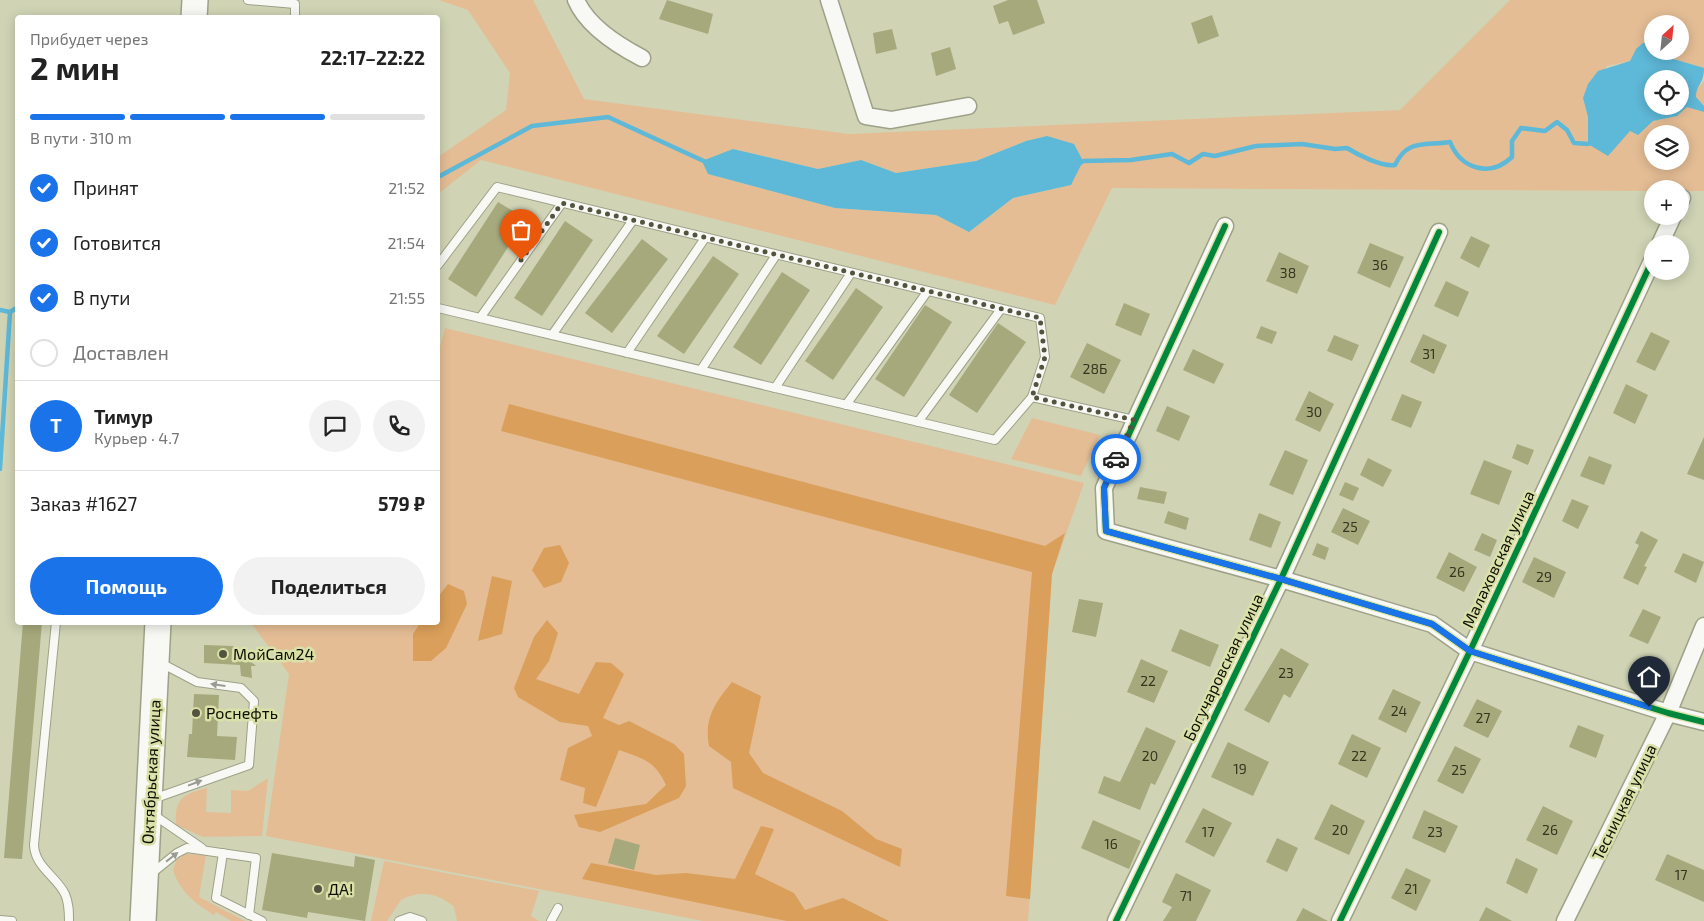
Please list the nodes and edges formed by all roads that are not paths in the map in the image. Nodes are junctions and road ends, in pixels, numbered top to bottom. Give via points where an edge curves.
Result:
1 (195, 0) edge
2 (248, 0) edge
3 (576, 0) edge
4 (829, 0) edge
5 (194, 15) edge
6 (295, 15) edge
7 (642, 58) dead end
8 (968, 106) dead end
9 (562, 203) junction
10 (632, 220) junction
11 (1225, 226) dead end
12 (1439, 232) dead end
13 (705, 238) junction
14 (776, 255) junction
15 (440, 262) edge
16 (851, 273) junction
17 (1644, 278) edge
18 (928, 292) junction
19 (440, 308) edge
20 (1001, 309) junction
21 (480, 318) junction
22 (552, 335) junction
23 (627, 353) junction
24 (701, 370) junction
25 (775, 388) junction
26 (1032, 397) junction
27 (846, 404) junction
28 (1134, 420) junction
29 (918, 422) junction
30 (1281, 579) junction
31 (56, 625) edge
32 (158, 625) edge
33 (1704, 626) edge
34 (1470, 651) junction
35 (156, 660) junction
36 (1668, 713) junction
37 (1704, 722) edge
38 (149, 806) junction
39 (204, 849) junction
40 (223, 852) junction
41 (146, 878) junction
42 (558, 908) dead end
43 (250, 915) junction
44 (0, 920) edge
45 (12, 921) edge
46 (69, 921) edge
47 (143, 921) edge
48 (262, 921) edge
49 (398, 921) edge
50 (422, 921) edge
51 (551, 921) edge
52 (1116, 921) edge
53 (1340, 921) edge
54 (1565, 921) edge

1 - 5 main road
2 - 6 lane via 296,4
3 - 7 street via 582,13 620,46
4 - 8 street via 866,116 891,120
9 - 10 lane
9 - 15 lane via 498,187
9 - 21 lane
10 - 13 lane
10 - 22 lane
11 - 28 street
12 - 30 street, Богучаровская улица
13 - 14 lane
13 - 23 lane
14 - 16 lane
14 - 24 lane
16 - 18 lane
16 - 25 lane
17 - 34 street, Малаховская улица
18 - 20 lane
18 - 27 lane
19 - 21 lane
20 - 26 lane via 1040,318 1045,357
20 - 29 lane
21 - 22 lane
22 - 23 lane
23 - 24 lane
24 - 25 lane
25 - 27 lane
26 - 28 lane
26 - 29 lane via 995,440
27 - 29 lane
28 - 30 street via 1104,488 1106,531
30 - 34 street via 1432,624
30 - 52 street, Богучаровская улица
31 - 46 lane via 34,845 37,860 65,894
32 - 35 main road, Октябрьская улица
33 - 36 street, Тесницкая улица
34 - 36 street
34 - 53 street, Малаховская улица
35 - 38 main road, Октябрьская улица
38 -> 35 lane via 249,765 254,701 241,688 198,682
36 - 37 street
36 - 54 street, Тесницкая улица
38 - 39 lane via 174,831
38 - 41 main road, Октябрьская улица
39 - 40 lane
41 -> 39 lane via 180,850
40 - 43 lane via 216,898
40 - 43 lane via 258,859
41 - 47 main road, Октябрьская улица
42 - 51 lane
43 - 48 lane
44 - 45 lane
49 - 50 lane via 410,917

